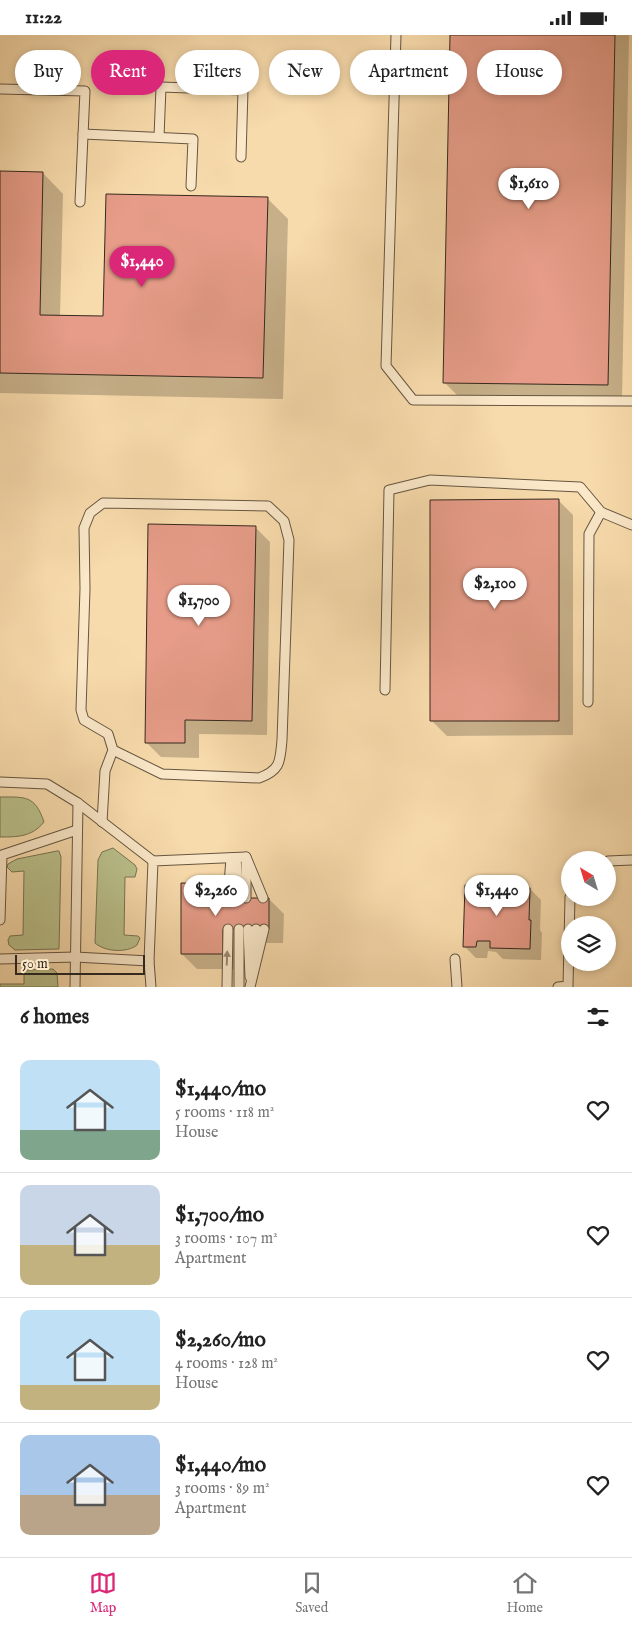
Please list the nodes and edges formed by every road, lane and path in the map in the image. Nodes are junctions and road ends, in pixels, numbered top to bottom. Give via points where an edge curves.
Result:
1 (396, 35) edge
2 (0, 89) edge
3 (83, 134) junction
4 (159, 137) junction
5 (241, 157) dead end
6 (191, 186) dead end
7 (80, 202) dead end
8 (632, 401) edge
9 (601, 512) junction
10 (632, 525) edge
11 (385, 690) dead end
12 (588, 703) dead end
13 (113, 750) junction
14 (0, 782) edge
15 (78, 803) junction
16 (102, 822) junction
17 (77, 831) junction
18 (1, 855) edge
19 (237, 857) junction
20 (632, 860) edge
21 (153, 861) junction
22 (616, 861) edge
23 (228, 898) dead end
24 (243, 898) dead end
25 (259, 898) dead end
26 (570, 906) edge
27 (0, 920) edge
28 (228, 929) dead end
29 (252, 929) junction
30 (75, 957) junction
31 (0, 959) edge
32 (454, 959) dead end
33 (149, 961) junction
34 (75, 987) edge
35 (151, 987) edge
36 (226, 987) edge
37 (239, 987) edge
38 (246, 987) edge
39 (250, 987) edge
40 (458, 987) edge
41 (558, 987) edge

1 - 8 lane via 386,367 413,400
2 - 3 lane via 84,91
3 - 4 lane
3 - 7 lane
4 - 5 lane via 161,87 243,90
4 - 6 lane via 193,139
9 - 10 lane
9 - 11 lane via 580,487 430,481 389,490
9 - 12 lane via 589,534
13 - 13 lane via 108,734 84,720 81,710 84,528 90,513 103,503 268,506 284,521 289,540 282,739 280,759 272,773 259,778 162,774
13 - 16 lane via 105,771
14 - 15 lane via 46,784
15 - 16 lane
15 - 17 lane
16 - 21 lane
17 - 18 lane
17 - 30 lane
18 - 27 lane
19 - 21 lane
19 - 23 lane
19 - 24 lane
19 - 25 lane
20 - 22 lane
21 - 33 lane
26 - 41 lane via 568,986
36 -> 28 lane
29 - 37 lane
29 - 39 lane
29 - 39 lane
30 - 31 lane
30 - 33 lane
30 - 34 lane
32 - 40 lane
33 - 35 lane
38 - 39 lane

